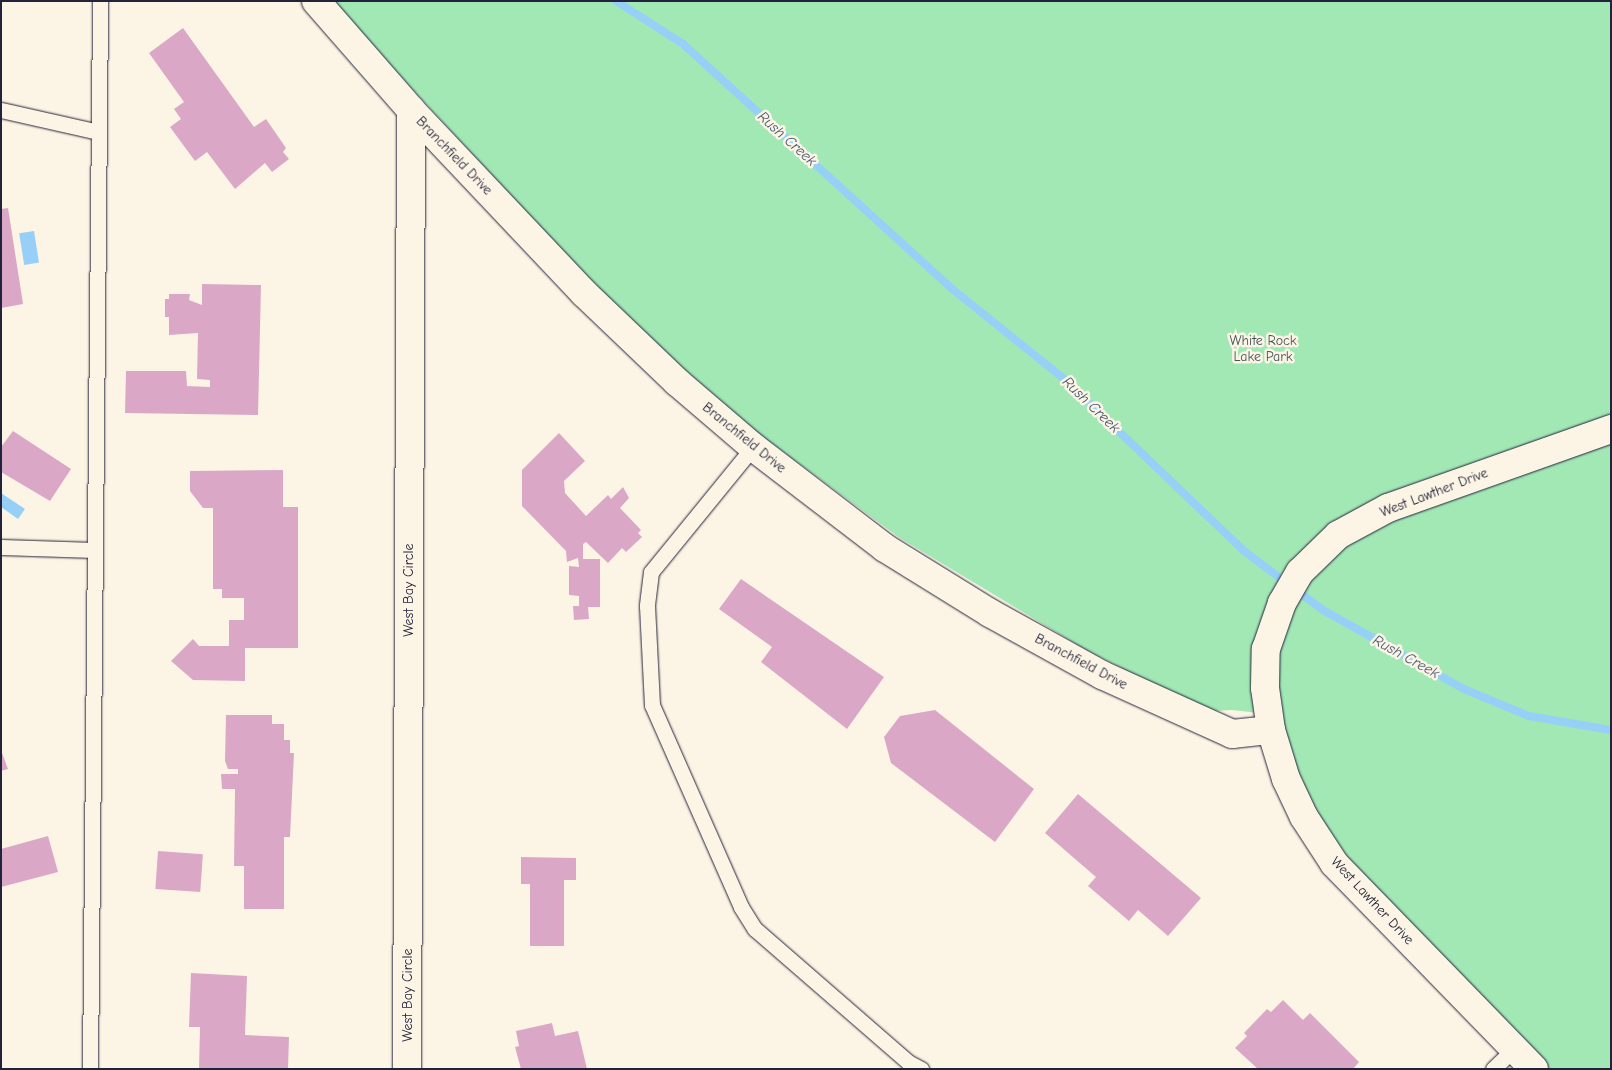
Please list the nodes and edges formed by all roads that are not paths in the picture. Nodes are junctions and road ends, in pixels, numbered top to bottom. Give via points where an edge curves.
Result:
1 (100, 1) edge
2 (316, 1) edge
3 (1, 110) edge
4 (410, 110) junction
5 (99, 132) junction
6 (1611, 429) edge
7 (753, 447) junction
8 (1, 546) edge
9 (95, 550) junction
10 (1271, 730) junction
11 (1514, 1049) junction
12 (90, 1069) edge
13 (408, 1069) edge
14 (921, 1069) edge
15 (1492, 1069) edge
16 (1534, 1069) edge

1 - 5 lane
2 - 4 street, Branchfield Drive
3 - 5 lane
4 - 7 street, Branchfield Drive via 584,293 677,382
4 - 13 street, West Bay Circle
5 - 9 lane
6 - 10 street, West Lawther Drive via 1388,508 1338,535 1300,572 1282,603 1266,649 1265,688
7 - 10 street, Branchfield Drive via 885,548 990,613 1102,675 1232,734
7 - 14 lane via 652,572 647,606 652,705 740,907 755,929 908,1062
8 - 9 lane
9 - 12 lane
10 - 11 street, West Lawther Drive via 1286,778 1304,817 1334,863
11 - 15 lane
11 - 16 street, West Lawther Drive

